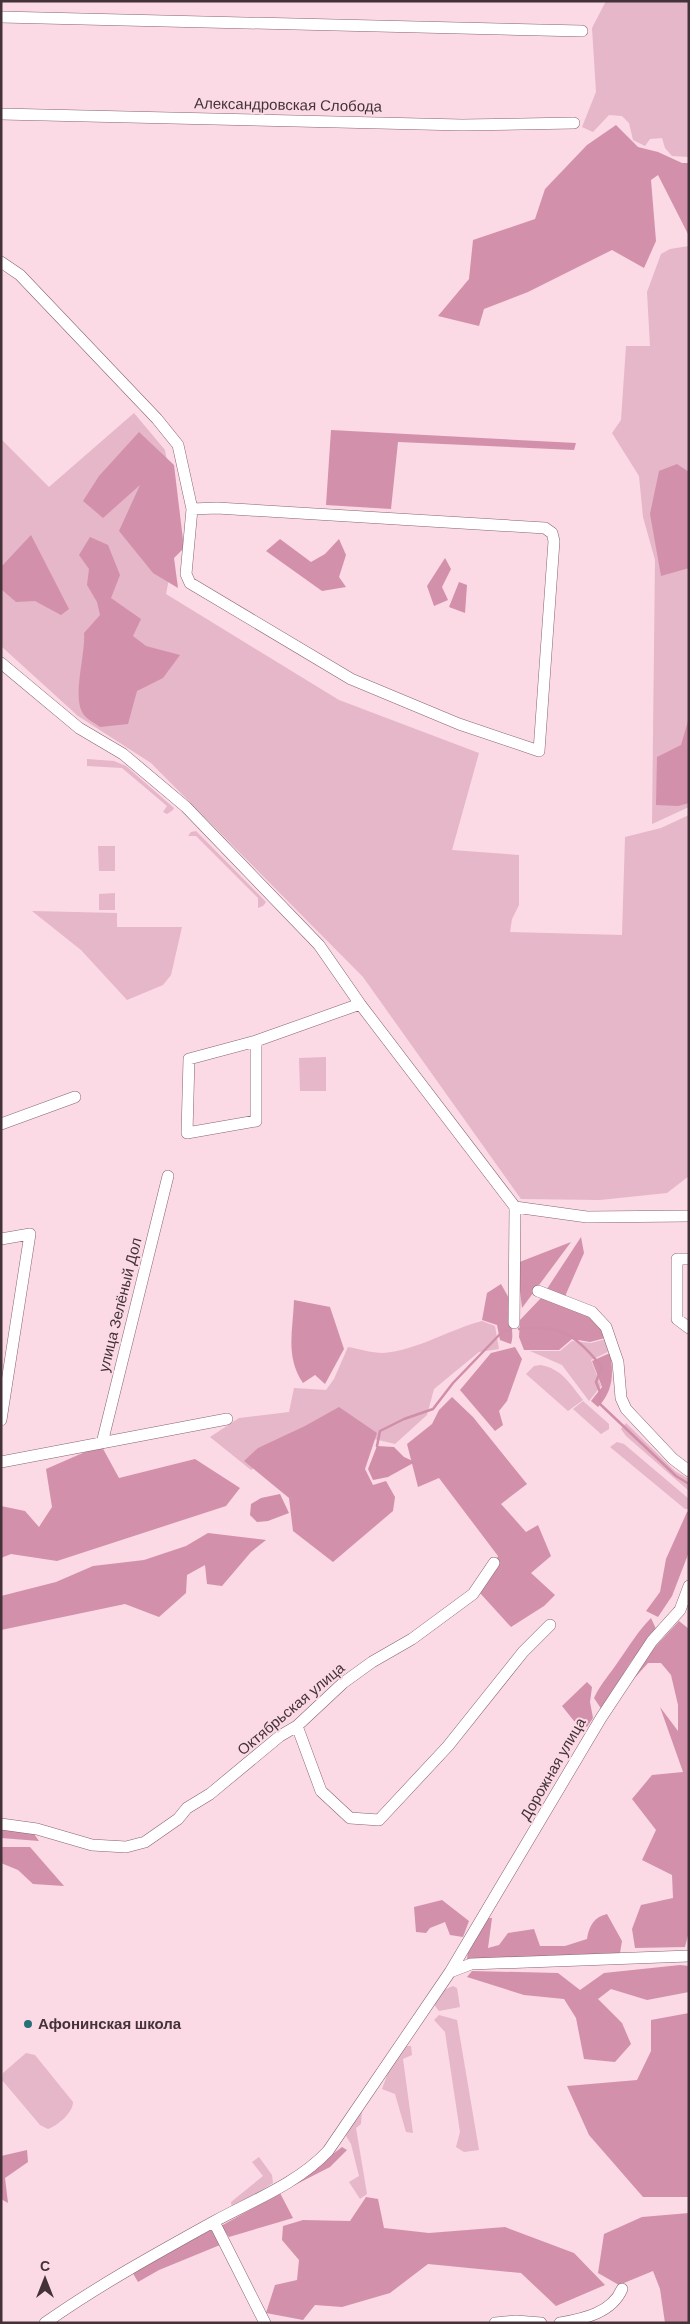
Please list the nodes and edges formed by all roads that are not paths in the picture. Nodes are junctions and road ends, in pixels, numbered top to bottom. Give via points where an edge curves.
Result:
1 (1, 16) edge
2 (582, 31) dead end
3 (1, 114) edge
4 (574, 123) dead end
5 (1, 262) edge
6 (192, 508) junction
7 (1, 663) edge
8 (360, 1004) junction
9 (256, 1042) junction
10 (75, 1097) dead end
11 (1, 1124) edge
12 (168, 1176) dead end
13 (515, 1207) junction
14 (689, 1216) edge
15 (1, 1239) edge
16 (689, 1259) edge
17 (538, 1291) dead end
18 (514, 1323) dead end
19 (689, 1328) edge
20 (227, 1419) dead end
21 (1, 1420) edge
22 (102, 1443) junction
23 (1, 1462) edge
24 (689, 1471) edge
25 (494, 1564) dead end
26 (689, 1586) edge
27 (550, 1625) dead end
28 (297, 1726) junction
29 (1, 1824) edge
30 (689, 1956) edge
31 (450, 1972) junction
32 (214, 2222) junction
33 (622, 2289) dead end
34 (44, 2323) edge
35 (265, 2323) edge
36 (495, 2323) edge
37 (541, 2323) edge
38 (560, 2323) edge

1 - 2 street
3 - 4 street, Александровская Слобода via 462,125
5 - 6 street via 20,275 150,411 178,445
6 - 6 street via 545,528 552,533 554,541 539,751 459,724 351,678 190,583 186,574
7 - 8 street via 79,728 123,754 194,814 319,945
8 - 9 street
8 - 13 street
9 - 9 street via 189,1059 187,1133 256,1121
10 - 11 street
12 - 22 street, улица Зелёный Дол
13 - 14 street via 587,1217
13 - 18 street
15 - 21 street via 30,1234
16 - 19 street via 677,1260 677,1319
17 - 24 street via 592,1312 606,1327 618,1362 621,1398 626,1409 673,1459
20 - 22 street
22 - 23 street
25 - 28 street, Октябрьская улица via 474,1594 412,1639 372,1662
26 - 31 street, Дорожная улица via 680,1610 652,1641 601,1718
27 - 28 street via 523,1652 448,1746 379,1820 350,1818 321,1791
28 - 29 street, Октябрьская улица via 145,1842 126,1847 92,1844 37,1829
30 - 31 street via 471,1964
31 - 32 street, Дорожная улица via 317,2163 286,2184
32 - 34 street, Дорожная улица via 130,2268
32 - 35 street
33 - 38 street via 607,2308 598,2313
36 - 37 street

